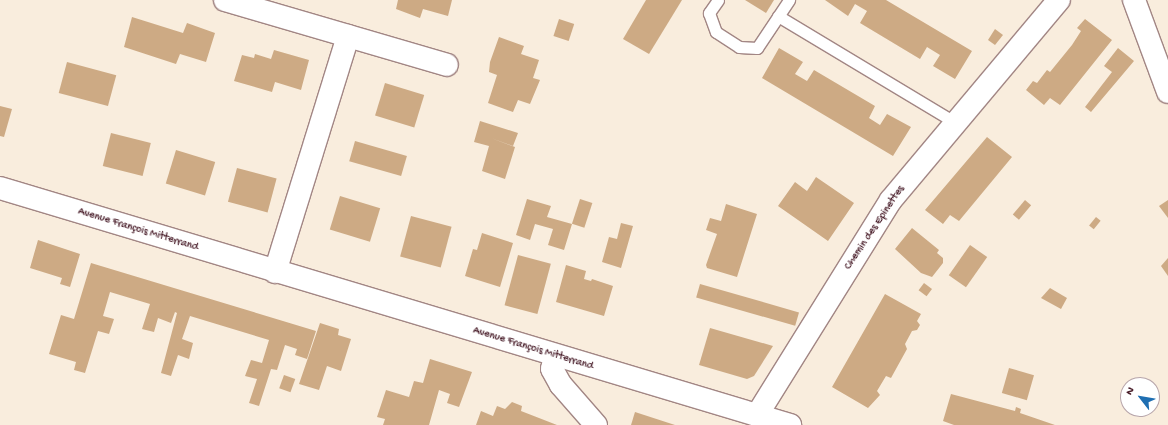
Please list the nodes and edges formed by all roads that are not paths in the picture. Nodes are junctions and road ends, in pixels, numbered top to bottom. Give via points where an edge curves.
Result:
1 (225, 0) edge
2 (718, 0) edge
3 (789, 0) edge
4 (1059, 0) edge
5 (1134, 0) edge
6 (778, 16) junction
7 (348, 36) junction
8 (447, 64) dead end
9 (1168, 92) edge
10 (956, 123) junction
11 (0, 188) edge
12 (276, 272) junction
13 (555, 356) junction
14 (757, 415) junction
15 (596, 425) edge
16 (790, 425) edge

1 - 7 street
2 - 6 lane via 709,13 716,32 739,47 757,48
3 - 6 lane
4 - 10 street, Chemin des Epinettes
5 - 9 street
6 - 10 lane
7 - 8 street
7 - 12 street
10 - 14 street, Chemin des Epinettes via 891,200
11 - 12 street, Avenue François Mitterrand
12 - 13 street, Avenue François Mitterrand
13 - 14 street, Avenue François Mitterrand
13 - 15 street via 552,369
14 - 16 street, Avenue François Mitterrand

